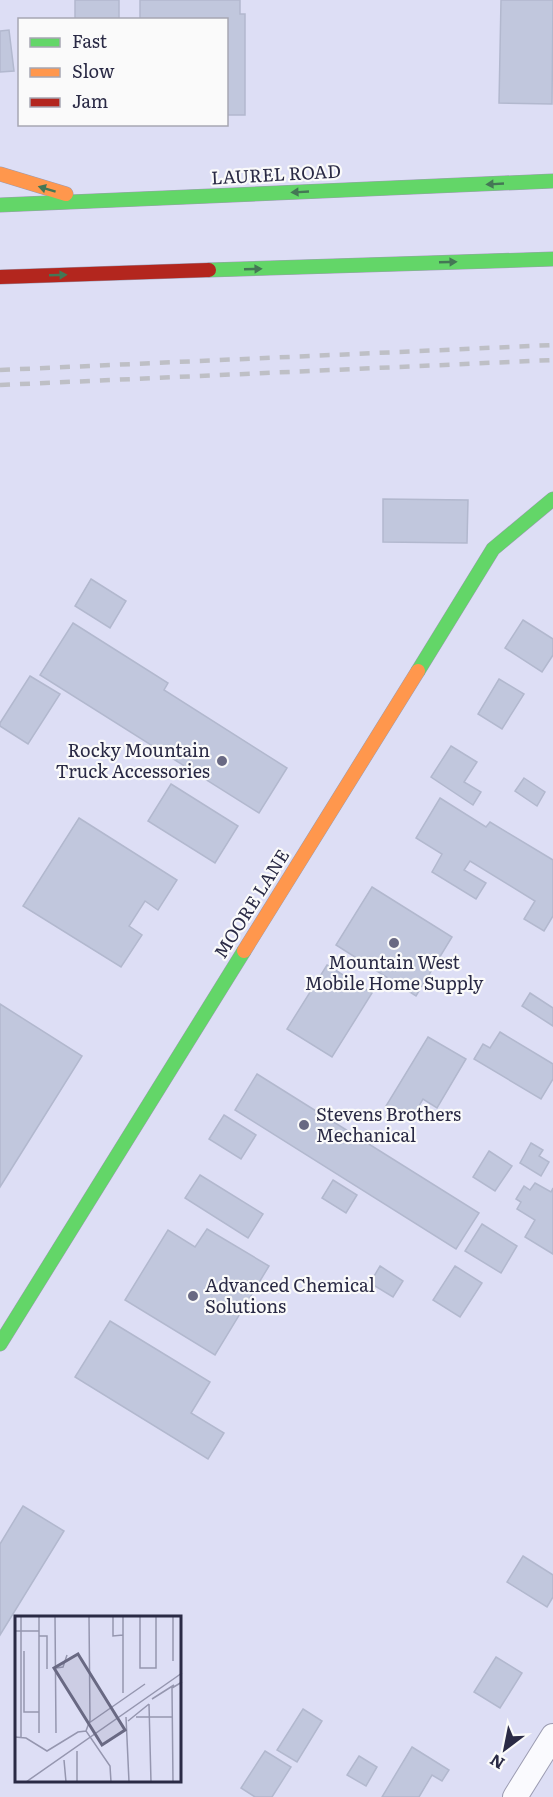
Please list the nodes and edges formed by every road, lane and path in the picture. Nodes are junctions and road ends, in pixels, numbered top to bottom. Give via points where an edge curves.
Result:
1 (0, 174) edge
2 (553, 181) edge
3 (94, 201) junction
4 (0, 206) edge
5 (553, 259) edge
6 (4, 276) edge
7 (553, 499) edge
8 (0, 1344) edge
9 (553, 1736) edge
10 (515, 1797) edge

3 -> 1 main road
2 -> 3 main road, LAUREL ROAD
3 - 4 main road, LAUREL ROAD
6 -> 5 main road
7 - 8 main road, MOORE LANE via 493,549
9 - 10 street

